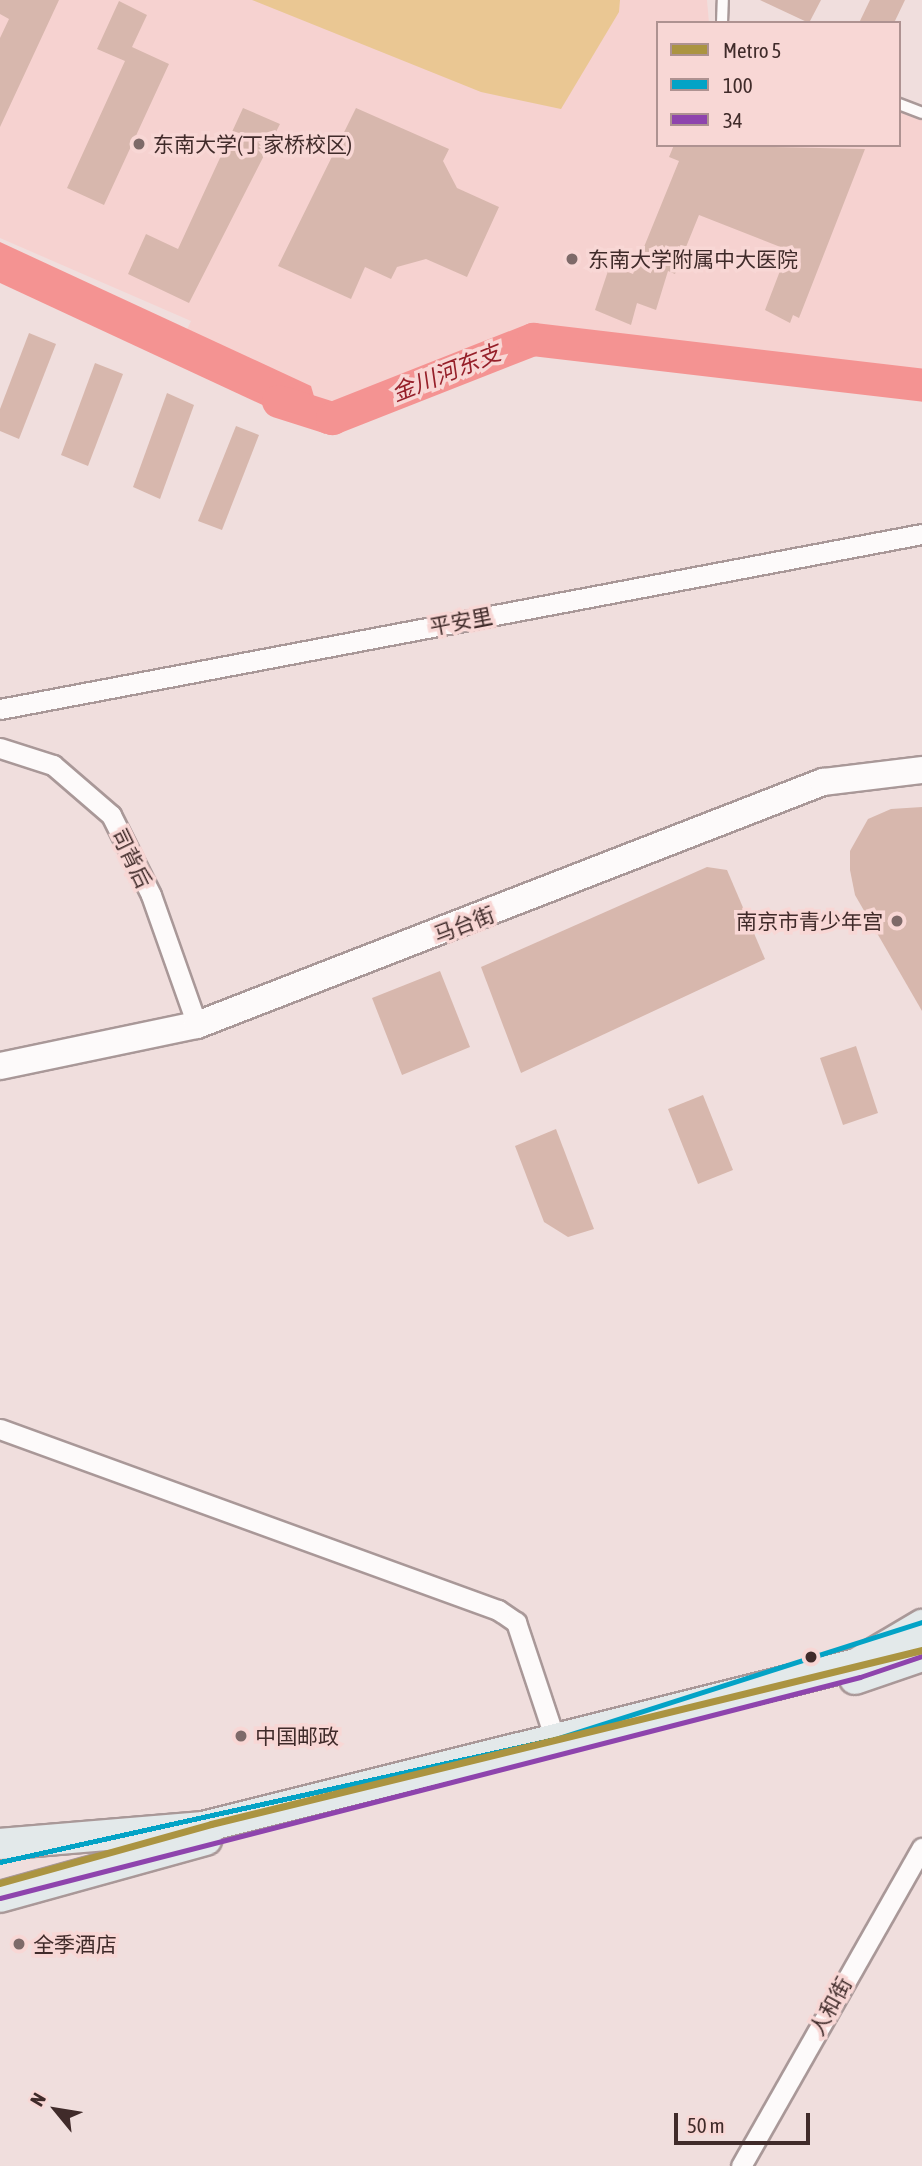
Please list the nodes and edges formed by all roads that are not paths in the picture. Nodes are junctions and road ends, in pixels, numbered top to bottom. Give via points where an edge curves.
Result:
1 (723, 0) edge
2 (722, 21) edge
3 (901, 105) edge
4 (922, 113) edge
5 (922, 534) edge
6 (0, 709) edge
7 (0, 748) edge
8 (922, 770) edge
9 (197, 1025) junction
10 (0, 1066) edge
11 (0, 1429) edge
12 (922, 1625) edge
13 (922, 1656) edge
14 (555, 1739) junction
15 (0, 1844) edge
16 (922, 1848) edge
17 (0, 1897) edge
18 (741, 2166) edge

1 - 2 lane
3 - 4 lane
5 - 6 street, 平安里
7 - 9 street, 司背后 via 53,765 111,815 150,895
8 - 9 street, 马台街 via 823,782
9 - 10 street, 马台街
11 - 14 street via 498,1610 516,1622
12 - 14 main road via 856,1664
13 - 17 main road via 860,1677
14 - 15 main road via 203,1827
16 - 18 street, 人和街

